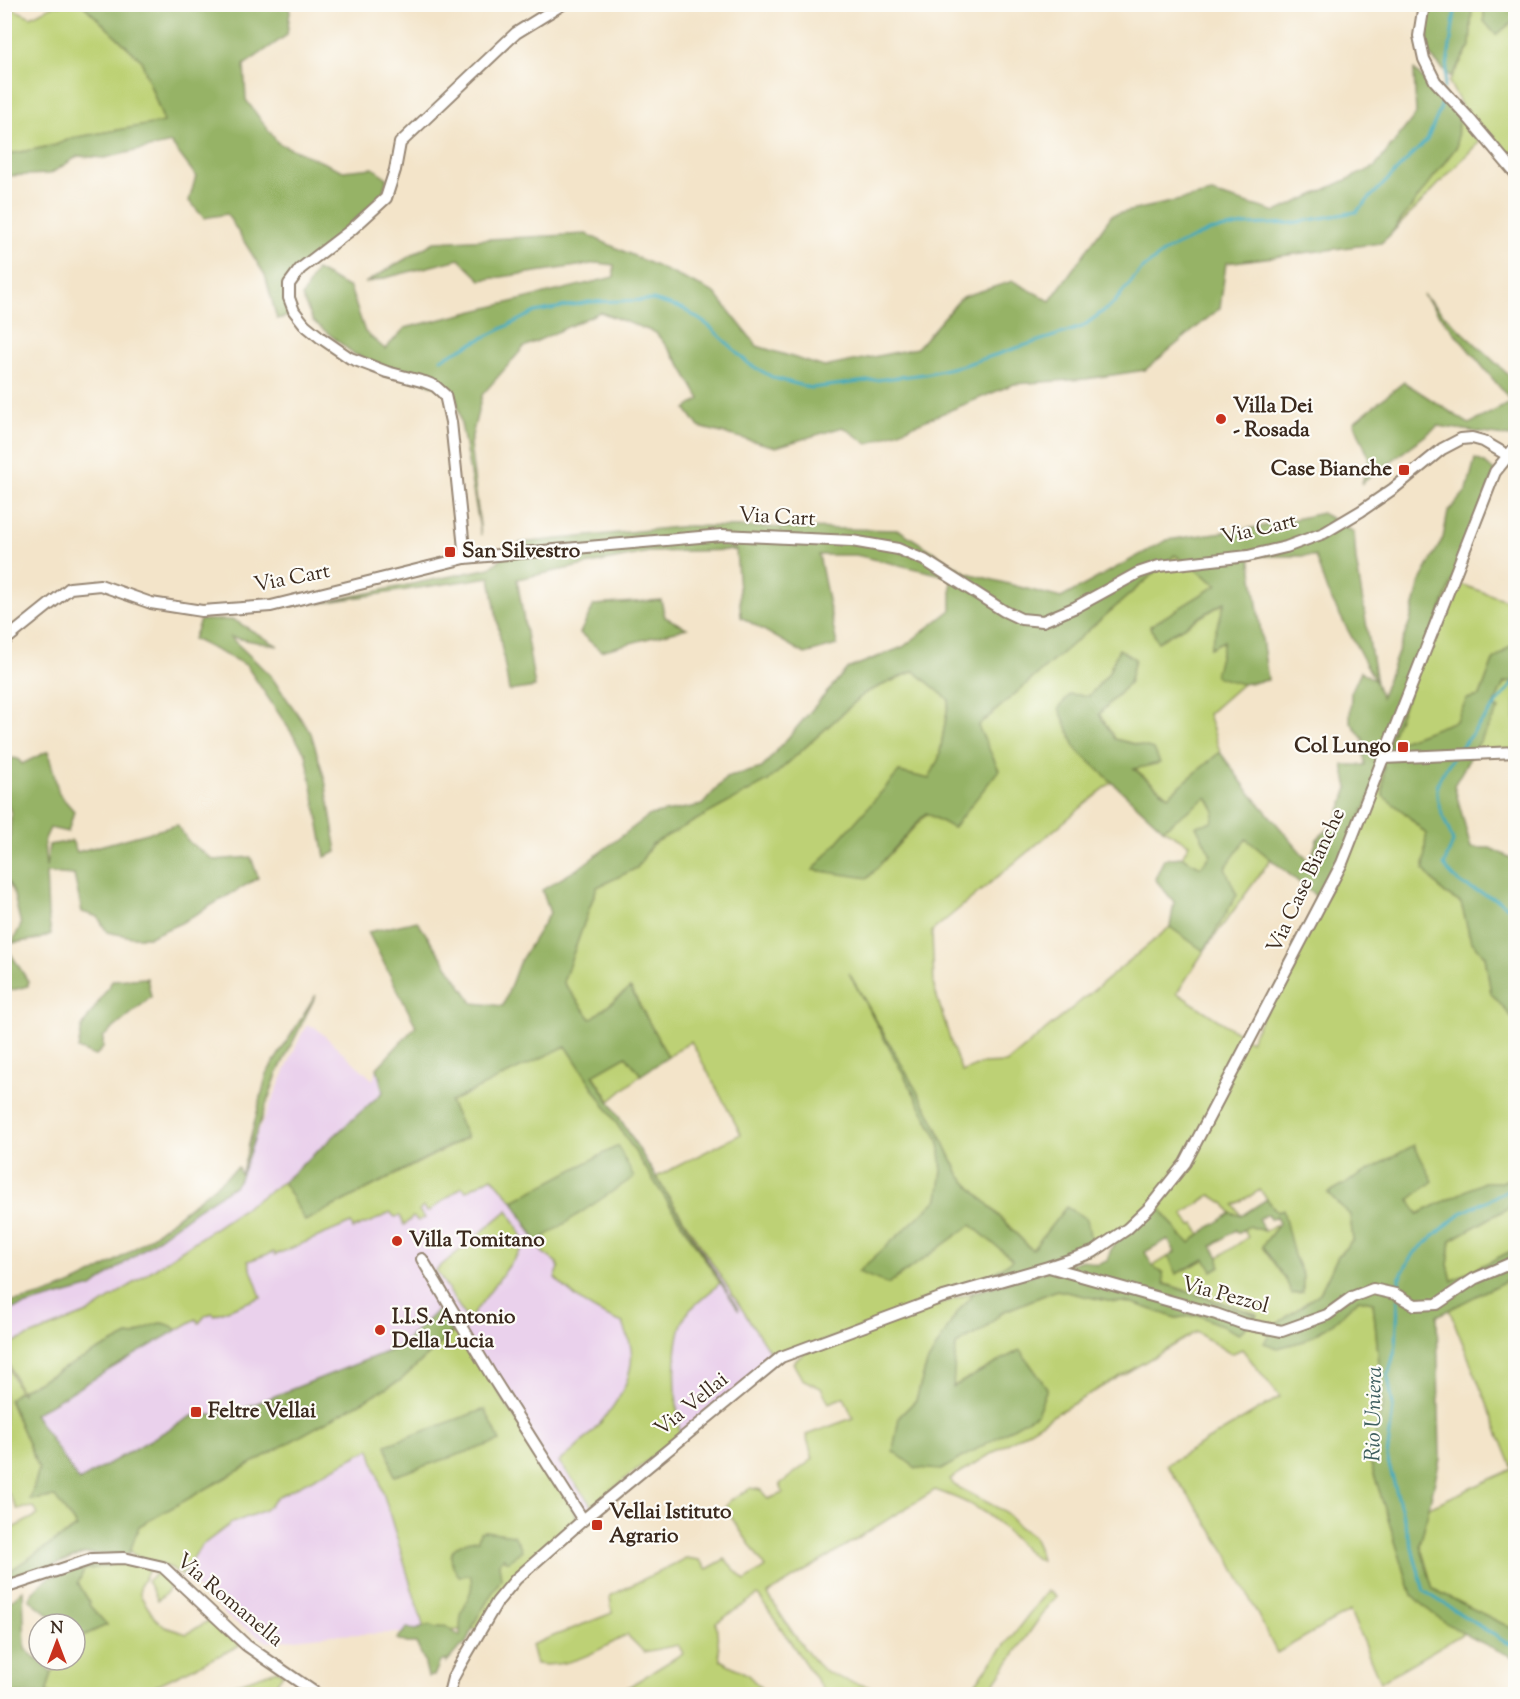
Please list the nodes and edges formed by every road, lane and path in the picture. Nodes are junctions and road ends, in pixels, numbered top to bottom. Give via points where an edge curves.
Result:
1 (563, 4) edge
2 (1424, 4) edge
3 (1515, 174) edge
4 (1515, 446) edge
5 (1507, 455) junction
6 (465, 558) junction
7 (4, 641) edge
8 (1515, 752) edge
9 (1383, 758) junction
10 (422, 1259) dead end
11 (1515, 1261) edge
12 (1048, 1267) junction
13 (583, 1520) junction
14 (4, 1588) edge
15 (317, 1695) edge
16 (449, 1695) edge

1 - 6 street via 516,33 400,143 386,198 300,269 289,284 294,311 321,338 350,358 425,382 445,395
2 - 3 street via 1419,36 1435,81
4 - 5 street, Via Case Bianche
5 - 6 street, Via Cart via 1483,441 1461,439 1324,533 1248,556 1159,566 1043,621 1021,619 1004,611 924,560 898,549 852,541 722,534
5 - 9 street, Via Case Bianche via 1495,472
6 - 7 street, Via Cart via 271,606 202,611 151,603 100,585 70,588
8 - 9 street
9 - 12 street, Via Case Bianche via 1342,863 1185,1163 1149,1208 1127,1228 1093,1251
10 - 13 street
11 - 12 street, Via Pezzol via 1474,1279 1437,1304 1415,1305 1373,1289 1352,1297 1327,1315 1282,1331 1244,1324
12 - 13 street, Via Vellai via 940,1298 781,1357
13 - 16 street, Via Vellai via 504,1593 459,1666
14 - 15 street, Via Romanella via 92,1559 124,1558 163,1567 246,1645

